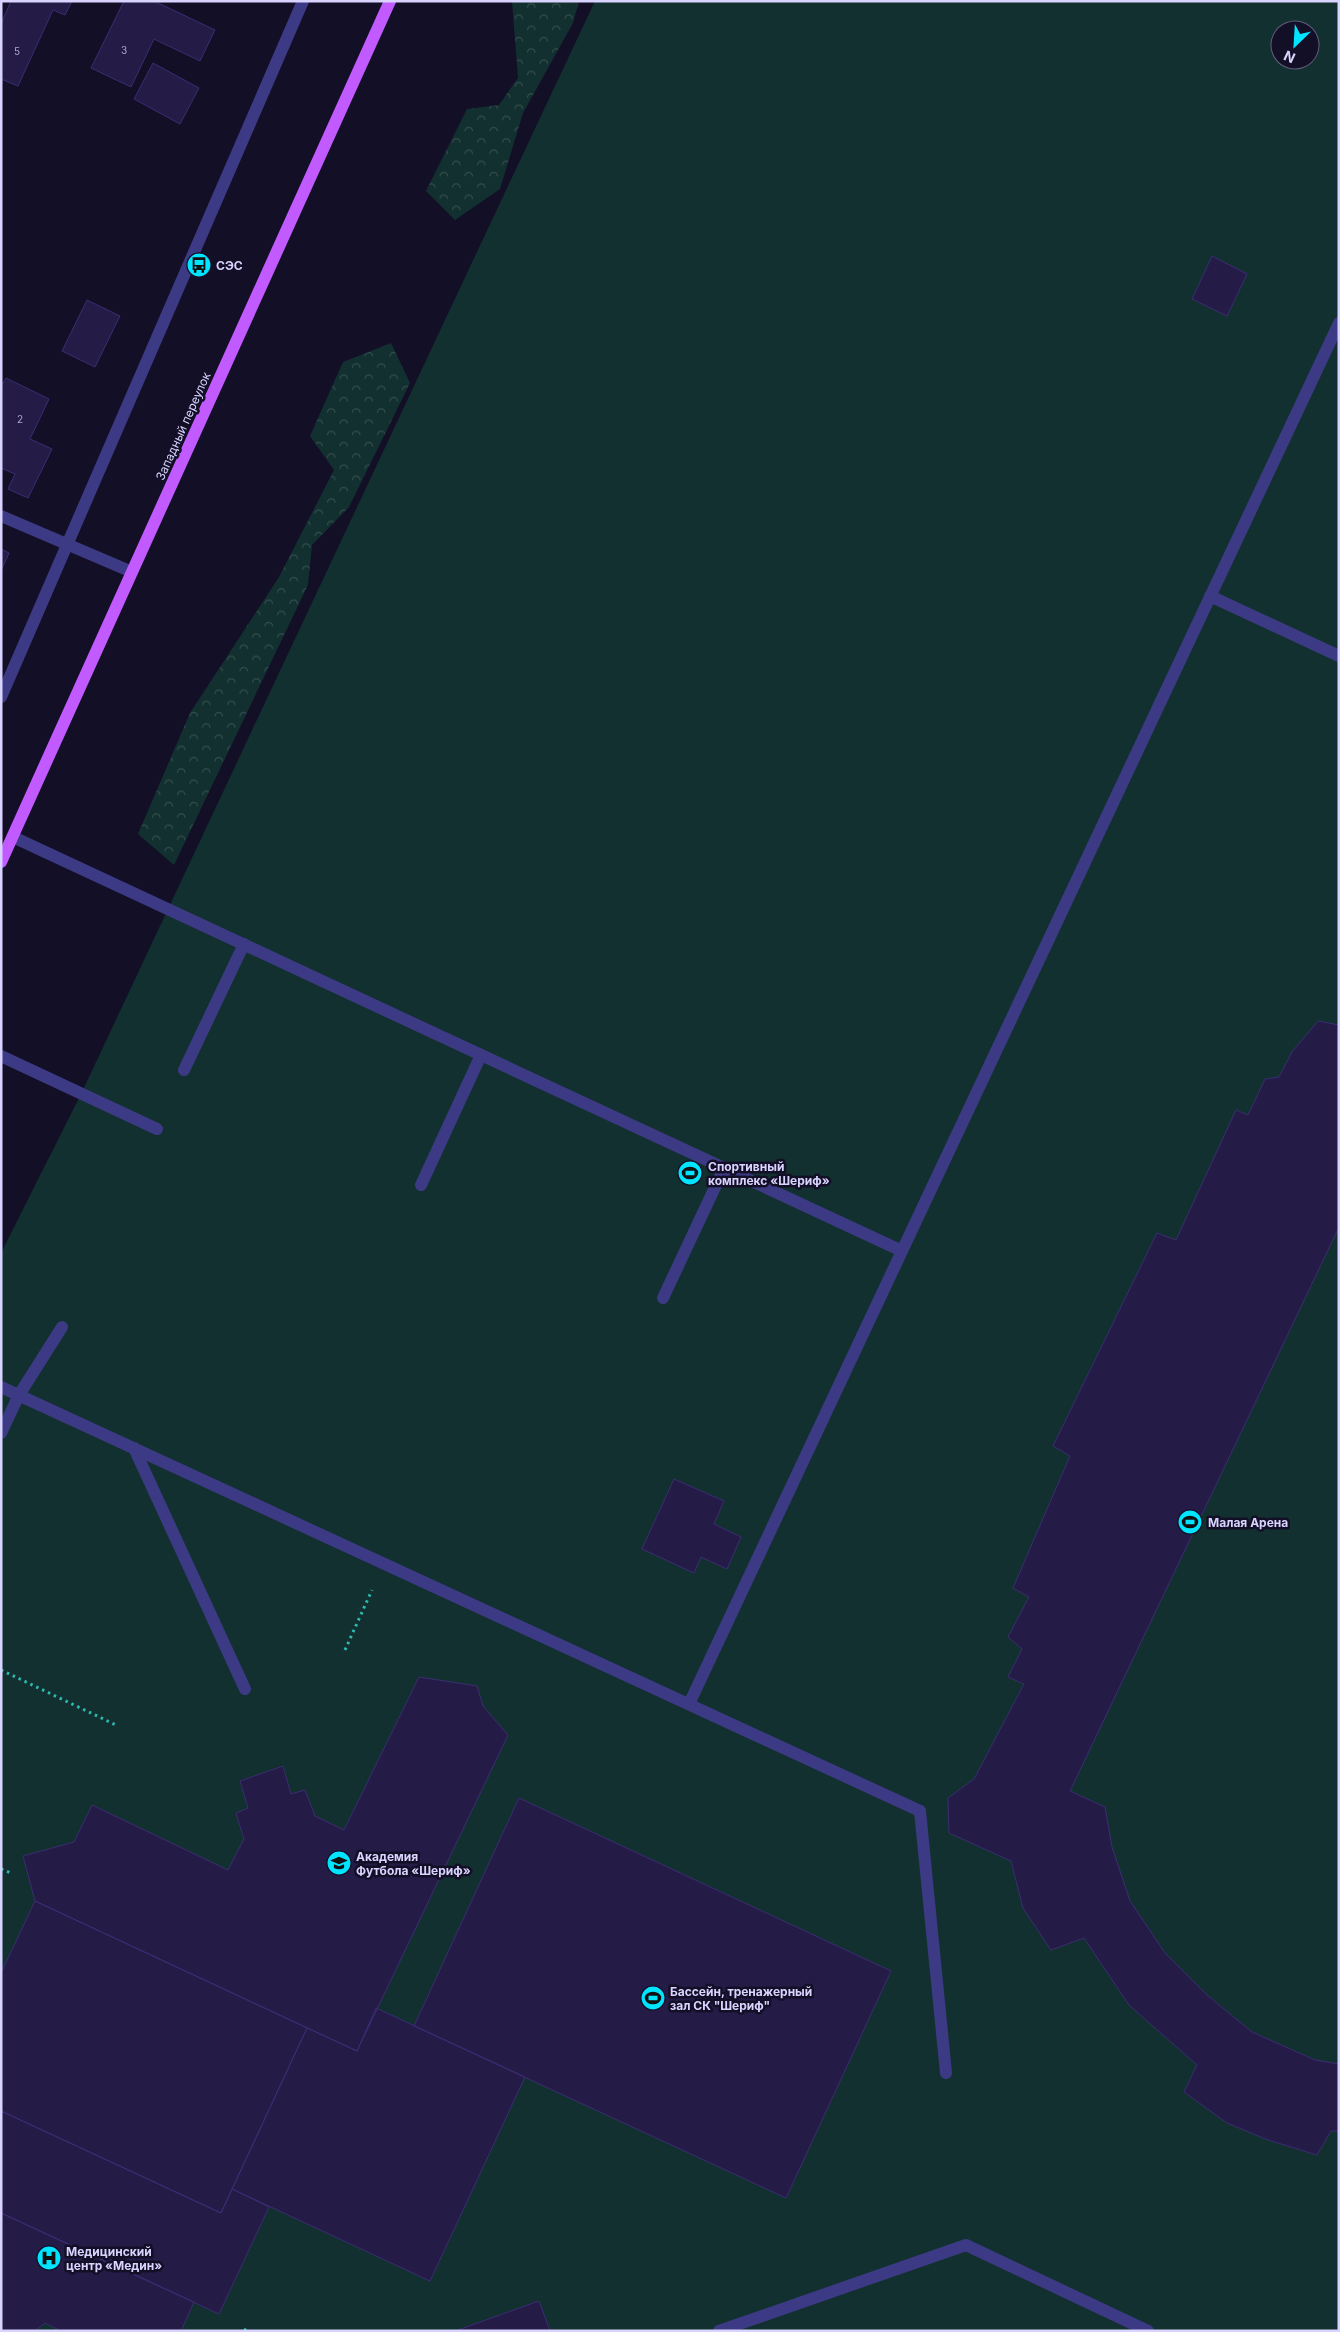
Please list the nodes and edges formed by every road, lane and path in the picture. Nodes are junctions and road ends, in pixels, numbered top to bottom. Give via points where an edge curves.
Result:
1 (303, 1) edge
2 (390, 1) edge
3 (1339, 323) edge
4 (1, 516) edge
5 (70, 544) junction
6 (132, 572) junction
7 (1210, 596) junction
8 (1339, 656) edge
9 (1, 698) edge
10 (13, 837) junction
11 (1, 862) edge
12 (244, 944) junction
13 (481, 1055) junction
14 (1, 1056) edge
15 (184, 1070) dead end
16 (157, 1129) dead end
17 (724, 1168) junction
18 (421, 1185) dead end
19 (902, 1251) junction
20 (663, 1298) dead end
21 (62, 1327) dead end
22 (1, 1387) edge
23 (19, 1395) junction
24 (1, 1433) edge
25 (134, 1448) junction
26 (373, 1590) dead end
27 (345, 1650) dead end
28 (1, 1670) edge
29 (245, 1689) dead end
30 (689, 1704) junction
31 (116, 1724) dead end
32 (1, 1869) edge
33 (11, 1873) dead end
34 (946, 2073) dead end
35 (718, 2331) edge
36 (1148, 2331) edge

1 - 5 street
2 - 6 main road, Западный переулок
3 - 7 street
4 - 5 street
5 - 6 street
5 - 9 street
6 - 10 main road, Западный переулок
7 - 8 street
7 - 19 street
10 - 11 main road, Западный переулок
10 - 12 street
12 - 13 street
12 - 15 street
13 - 17 street
13 - 18 street
14 - 16 street
17 - 19 street
17 - 20 street
19 - 30 street
21 - 23 street
22 - 23 street
23 - 24 street
23 - 25 street
25 - 29 street
25 - 30 street
26 - 27 path
28 - 31 path
30 - 34 street via 920,1811
32 - 33 path
35 - 36 street via 966,2245

